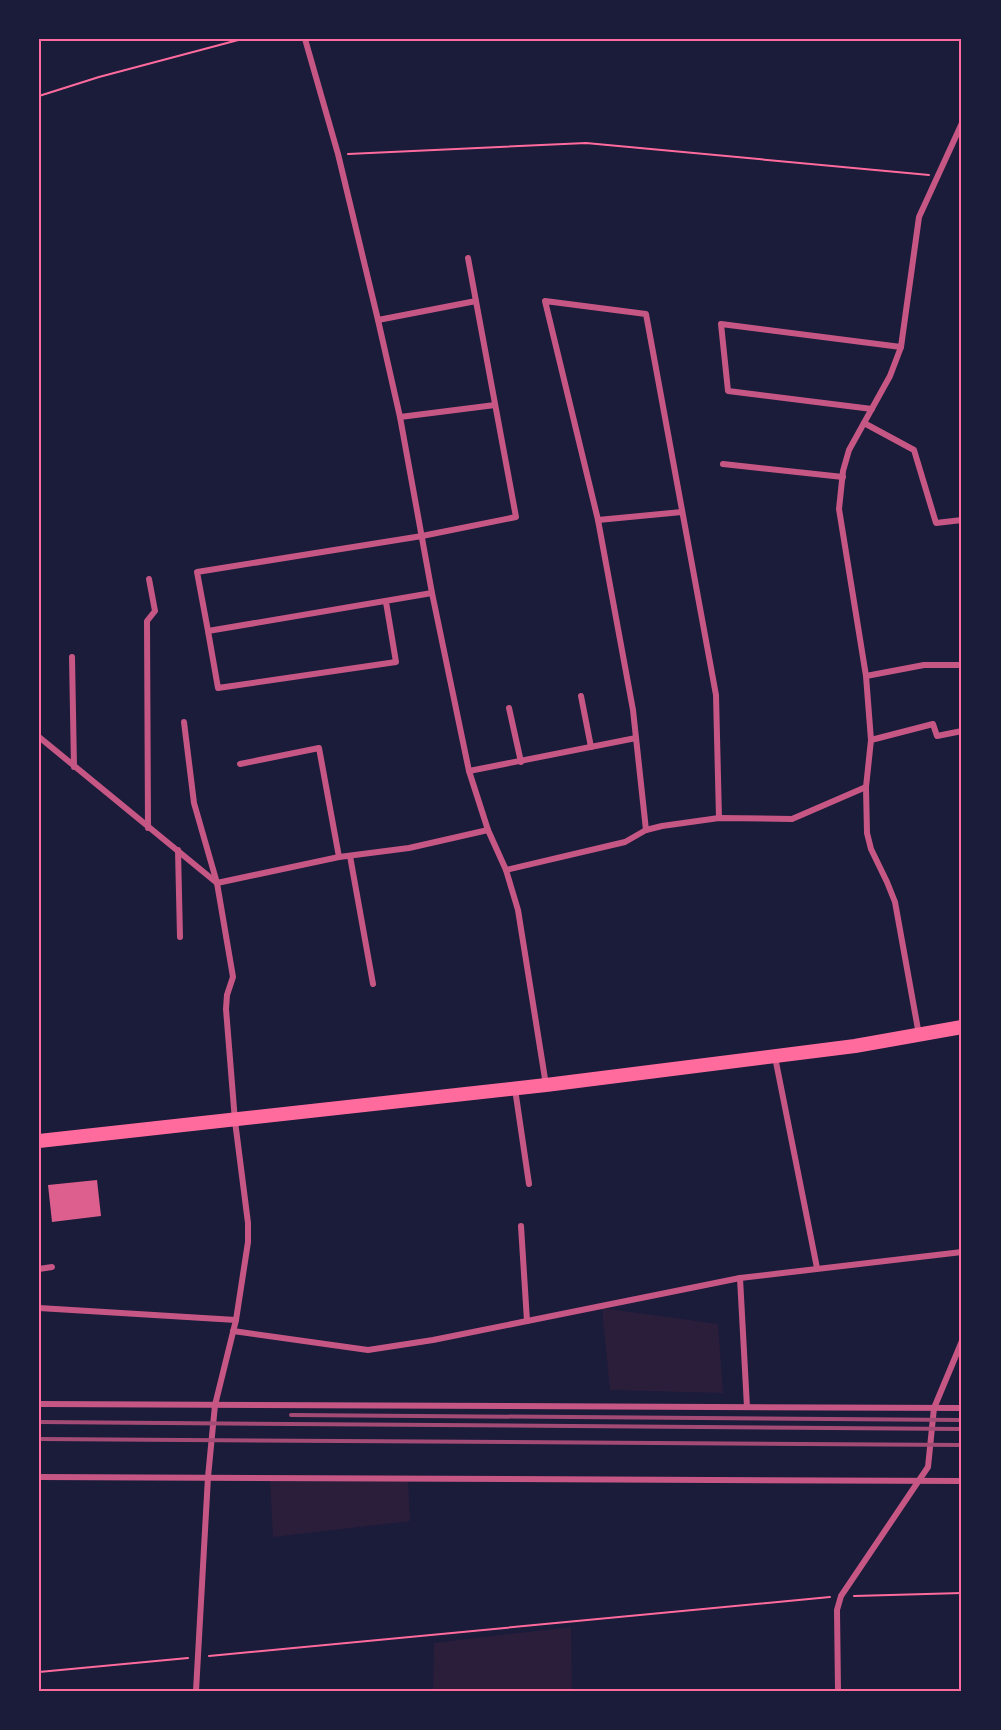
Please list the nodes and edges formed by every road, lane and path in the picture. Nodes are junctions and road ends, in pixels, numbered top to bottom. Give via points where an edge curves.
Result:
1 (242, 39) edge
2 (304, 39) edge
3 (39, 96) edge
4 (962, 123) edge
5 (338, 154) junction
6 (937, 176) junction
7 (468, 258) dead end
8 (476, 301) junction
9 (378, 320) junction
10 (901, 347) junction
11 (495, 405) junction
12 (872, 409) junction
13 (400, 417) junction
14 (864, 423) junction
15 (723, 464) dead end
16 (843, 477) junction
17 (682, 512) junction
18 (598, 520) junction
19 (962, 520) edge
20 (422, 536) junction
21 (149, 579) dead end
22 (432, 593) junction
23 (386, 602) junction
24 (208, 631) junction
25 (72, 657) dead end
26 (962, 664) edge
27 (866, 676) junction
28 (581, 696) dead end
29 (509, 708) dead end
30 (184, 722) dead end
31 (962, 731) edge
32 (39, 737) edge
33 (636, 738) junction
34 (871, 740) junction
35 (591, 747) junction
36 (521, 762) junction
37 (240, 764) dead end
38 (74, 766) junction
39 (469, 771) junction
40 (866, 787) junction
41 (719, 818) junction
42 (148, 828) junction
43 (488, 830) junction
44 (646, 830) junction
45 (178, 850) junction
46 (350, 856) junction
47 (339, 857) junction
48 (506, 870) junction
49 (217, 883) junction
50 (180, 937) dead end
51 (373, 984) dead end
52 (962, 1027) edge
53 (919, 1035) junction
54 (775, 1056) junction
55 (546, 1085) junction
56 (514, 1089) junction
57 (235, 1121) junction
58 (39, 1142) edge
59 (528, 1184) dead end
60 (521, 1226) dead end
61 (962, 1252) edge
62 (52, 1267) dead end
63 (817, 1268) junction
64 (39, 1269) edge
65 (740, 1278) junction
66 (39, 1308) edge
67 (236, 1320) junction
68 (527, 1321) junction
69 (233, 1331) junction
70 (962, 1341) edge
71 (39, 1404) edge
72 (215, 1405) junction
73 (747, 1407) junction
74 (934, 1408) junction
75 (962, 1408) edge
76 (39, 1477) edge
77 (208, 1477) junction
78 (917, 1481) junction
79 (962, 1481) edge
80 (962, 1593) edge
81 (841, 1596) junction
82 (198, 1657) junction
83 (39, 1672) edge
84 (196, 1691) edge
85 (838, 1691) edge

1 - 3 path
2 - 5 street
4 - 6 street
5 - 6 path via 586,143
5 - 9 street
6 - 10 street via 919,217
7 - 8 street
8 - 9 street
8 - 11 street
9 - 13 street
10 - 12 street
10 - 12 street via 721,324 728,391
11 - 13 street
11 - 20 street via 516,518
12 - 14 street
13 - 20 street
14 - 16 street via 849,450
14 - 19 street via 914,450 936,523
15 - 16 street
16 - 27 street via 841,528
17 - 18 street
17 - 18 street via 646,314 544,301
17 - 41 street via 716,695
18 - 33 street
20 - 22 street
20 - 24 street via 197,572
21 - 42 street via 155,610 147,621
22 - 23 street
22 - 39 street
23 - 24 street
23 - 24 street via 396,662 218,688
25 - 38 street
26 - 27 street via 924,665
27 - 34 street
28 - 35 street
29 - 36 street
30 - 49 street via 194,803
31 - 34 street via 937,736 933,724
32 - 38 street
33 - 35 street
33 - 44 street
34 - 40 street
35 - 36 street
36 - 39 street
37 - 47 street via 319,748
38 - 42 street
39 - 43 street
40 - 41 street via 792,819
40 - 53 street via 867,833 895,902
41 - 44 street
42 - 45 street
43 - 46 street via 409,848
43 - 48 street
44 - 48 street via 625,842
45 - 49 street
45 - 50 street
46 - 47 street
46 - 51 street
47 - 49 street
48 - 55 street via 518,910
49 - 57 street via 233,976 226,1009
52 - 53 highway
53 - 54 highway
54 - 55 highway
54 - 63 street
55 - 56 highway
56 - 57 highway
56 - 59 street
57 - 58 highway
57 - 67 street via 248,1222
60 - 68 street
61 - 63 street
62 - 64 street
63 - 65 street
65 - 68 street
65 - 73 street
66 - 67 street
67 - 69 street
68 - 69 street via 368,1350
69 - 72 street
70 - 74 street
71 - 72 street
72 - 73 street
72 - 77 street
73 - 74 street
74 - 75 street
74 - 78 street via 927,1467
76 - 77 street
77 - 78 street
77 - 82 street
78 - 79 street
78 - 81 street
80 - 81 path
81 - 82 path
81 - 85 street via 837,1610
82 - 83 path
82 - 84 street

